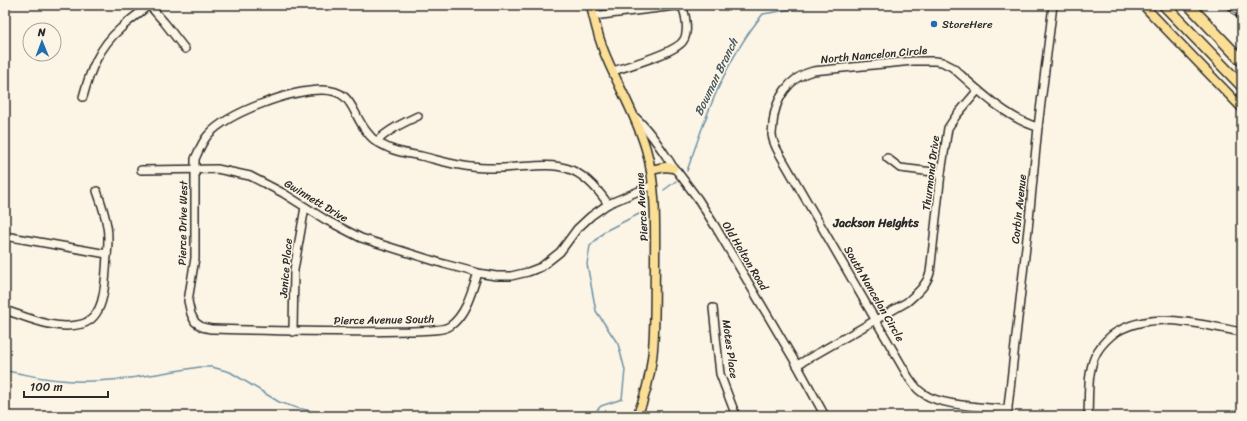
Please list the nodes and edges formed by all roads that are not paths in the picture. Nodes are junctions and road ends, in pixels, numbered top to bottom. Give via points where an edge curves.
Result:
1 (149, 5) edge
2 (591, 5) edge
3 (1054, 5) edge
4 (1143, 5) edge
5 (1164, 5) edge
6 (1189, 5) edge
7 (593, 16) junction
8 (185, 49) dead end
9 (1242, 60) edge
10 (613, 71) junction
11 (1242, 86) edge
12 (978, 90) junction
13 (83, 97) dead end
14 (777, 102) joint
15 (1242, 108) edge
16 (418, 116) dead end
17 (634, 116) junction
18 (1038, 127) junction
19 (376, 142) junction
20 (887, 158) dead end
21 (195, 168) junction
22 (672, 168) junction
23 (141, 170) dead end
24 (651, 170) junction
25 (941, 173) junction
26 (653, 185) junction
27 (97, 191) dead end
28 (608, 204) junction
29 (305, 207) junction
30 (5, 236) edge
31 (107, 254) junction
32 (478, 273) junction
33 (713, 308) dead end
34 (5, 310) edge
35 (876, 319) junction
36 (197, 323) joint
37 (293, 332) junction
38 (1242, 332) edge
39 (798, 365) junction
40 (1008, 413) edge
41 (637, 416) edge
42 (736, 416) edge
43 (825, 416) edge
44 (1088, 416) edge

1 - 8 street
1 - 13 street via 119,29 103,48 91,68
2 - 7 main road, Pierce Avenue
3 - 18 street, Corbin Avenue
4 - 15 main road
5 - 11 highway
6 - 9 highway
7 - 10 main road, Pierce Avenue
7 - 10 street via 676,6 683,8 685,37 678,47
10 - 17 main road, Pierce Avenue
12 - 14 street, North Nancelon Circle via 952,67 942,62 913,61 813,71 790,83
12 - 18 street, North Nancelon Circle via 1023,122
12 - 25 street, Thurmond Drive via 948,128
14 - 35 street, South Nancelon Circle via 772,135 778,153
16 - 19 street via 383,135
17 - 22 street, Old Holton Road via 670,161
17 - 24 main road, Pierce Avenue via 647,150
18 - 40 street, Corbin Avenue
19 - 21 street, Pierce Drive West via 366,132 349,100 331,90 312,91 259,104 223,123 208,134 200,146
19 - 28 street via 392,150 457,165 486,168 541,165 563,167 586,178
20 - 25 street via 900,168
21 - 23 street, Gwinnett Drive
21 - 29 street, Gwinnett Drive via 217,169 250,176
21 - 36 street, Pierce Drive West via 195,258 188,301 190,314
22 - 24 main road
22 - 39 street, Old Holton Road via 698,199
24 - 26 main road, Pierce Avenue
25 - 35 street, Thurmond Drive via 928,281 907,302
26 - 28 street
26 - 41 main road, Pierce Avenue via 654,346 648,383
27 - 31 street via 107,227
28 - 32 street via 576,229 560,252 541,267 511,276
29 - 32 street, Gwinnett Drive via 361,238
29 - 37 street, Janice Place via 294,270
30 - 31 street
31 - 34 street via 101,305 92,319 83,324 43,323
32 - 37 street, Pierce Avenue South via 461,315 445,329
33 - 42 street, Motes Place via 720,374
35 - 39 street, Thurmond Drive
35 - 40 street, South Nancelon Circle via 909,378 924,394 944,401
36 - 37 street, Pierce Avenue South via 211,329
38 - 44 street via 1170,320 1148,321 1117,332 1104,341 1093,361
39 - 43 street, Old Holton Road

